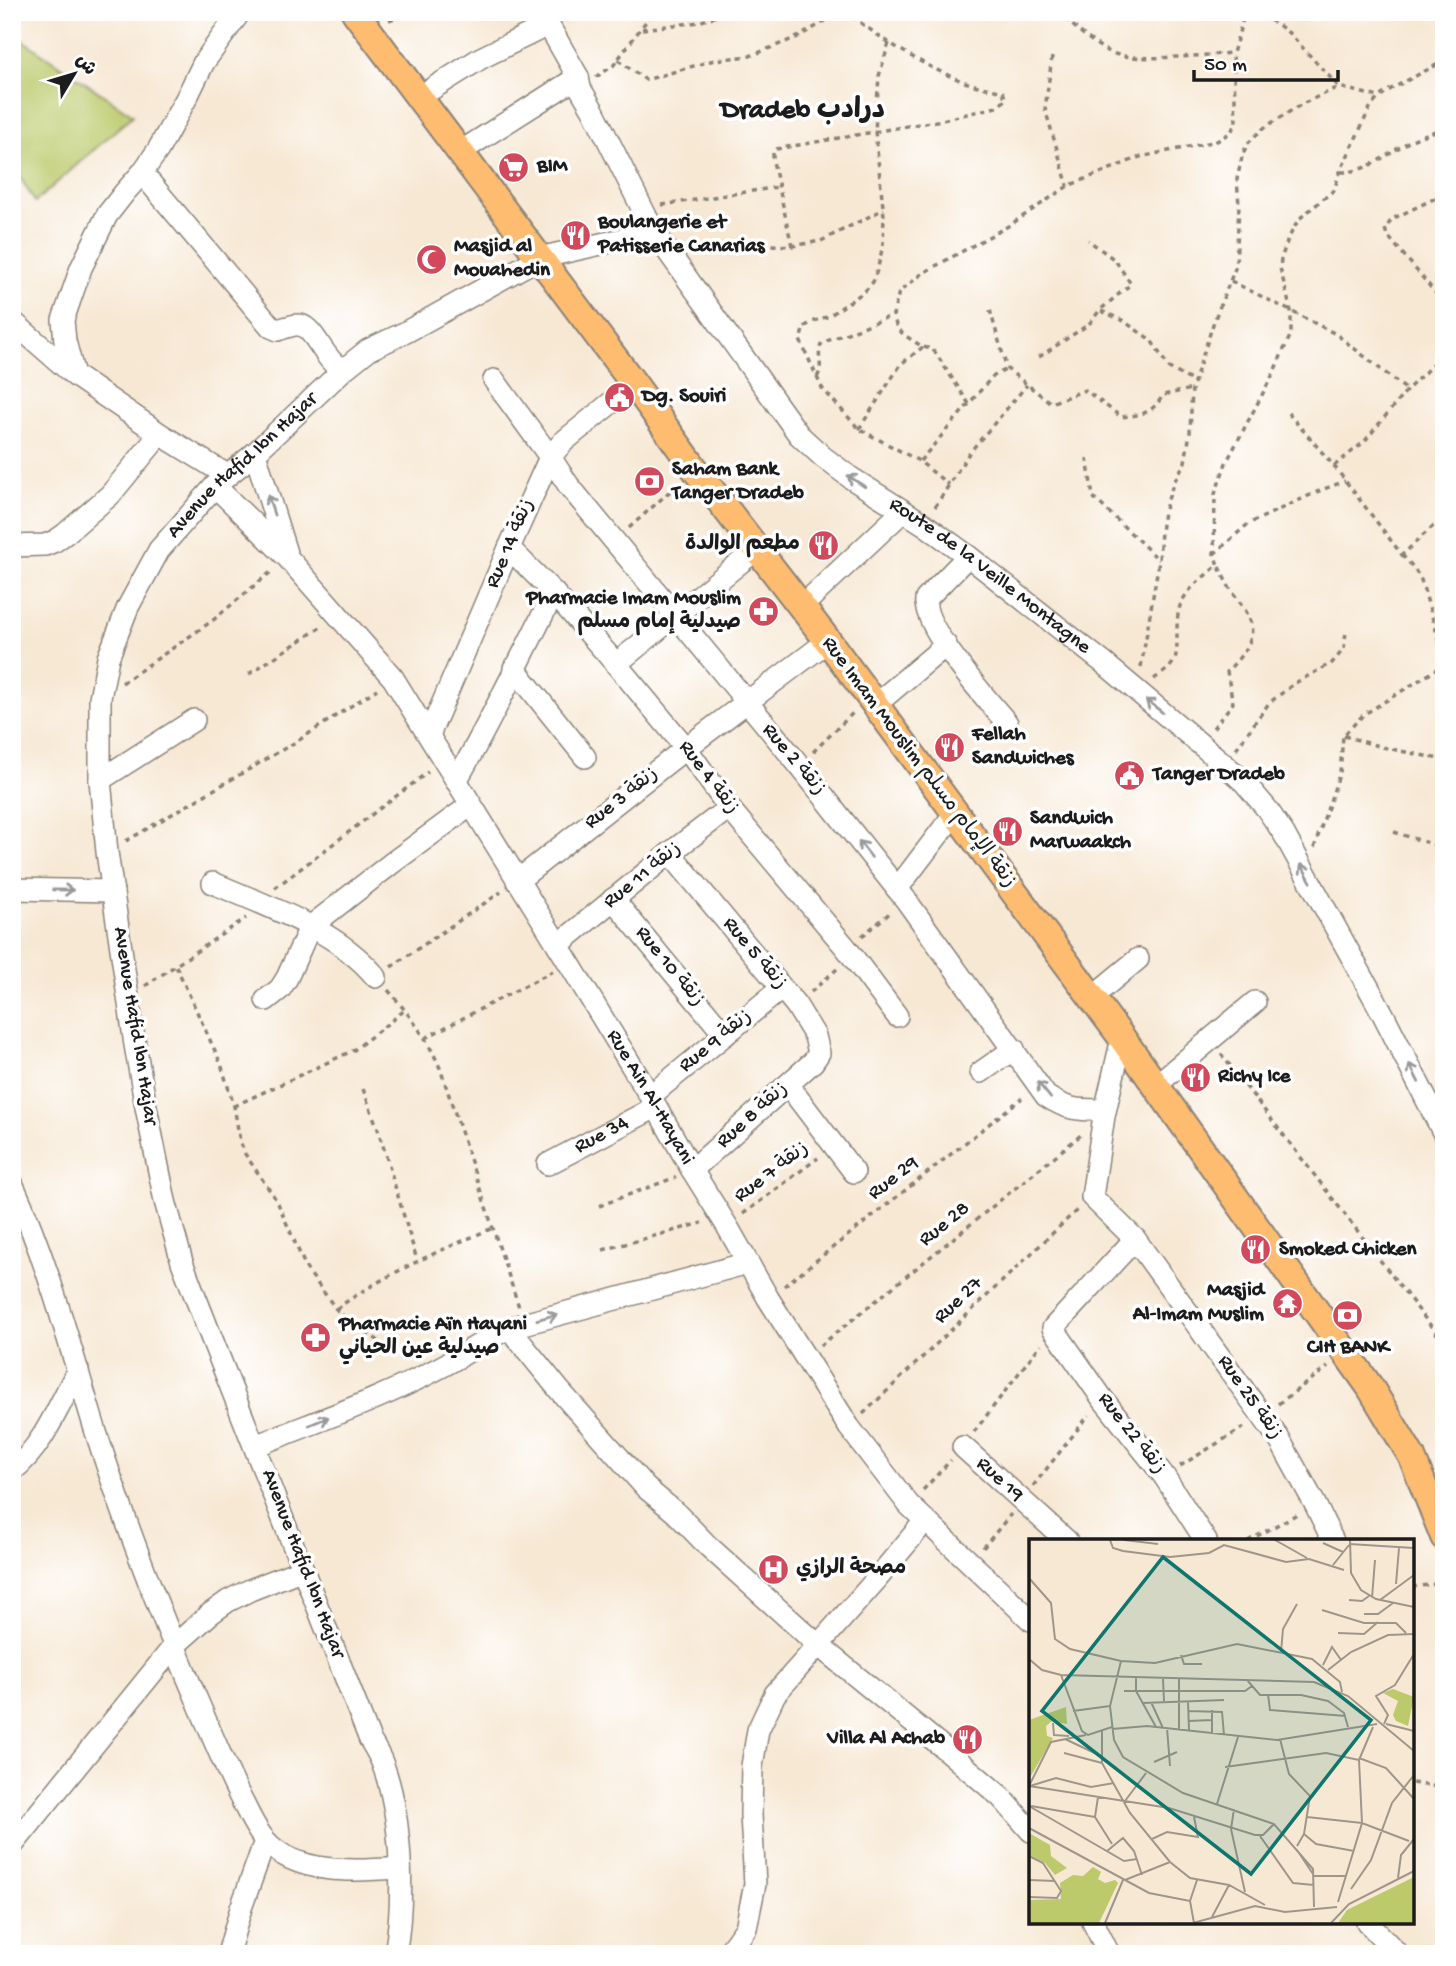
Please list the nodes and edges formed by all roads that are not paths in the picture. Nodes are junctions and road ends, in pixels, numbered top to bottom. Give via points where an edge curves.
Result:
1 (240, 12) edge
2 (355, 12) edge
3 (545, 19) edge
4 (579, 83) junction
5 (419, 97) junction
6 (460, 152) junction
7 (142, 173) junction
8 (654, 232) junction
9 (539, 258) junction
10 (13, 321) edge
11 (343, 370) junction
12 (74, 375) junction
13 (494, 380) dead end
14 (634, 384) junction
15 (160, 434) junction
16 (255, 453) junction
17 (550, 457) junction
18 (221, 481) junction
19 (903, 511) junction
20 (12, 546) edge
21 (509, 548) junction
22 (968, 556) junction
23 (747, 557) dead end
24 (288, 558) junction
25 (554, 593) junction
26 (801, 607) junction
27 (676, 617) junction
28 (828, 641) junction
29 (946, 645) junction
30 (616, 664) junction
31 (514, 668) junction
32 (746, 703) junction
33 (867, 706) junction
34 (194, 720) dead end
35 (1007, 723) dead end
36 (429, 735) junction
37 (686, 748) junction
38 (585, 757) dead end
39 (100, 780) junction
40 (456, 781) junction
41 (471, 805) junction
42 (729, 808) junction
43 (955, 813) junction
44 (670, 853) junction
45 (517, 881) junction
46 (214, 883) dead end
47 (12, 890) edge
48 (113, 891) junction
49 (902, 895) junction
50 (613, 899) junction
51 (310, 927) junction
52 (563, 954) junction
53 (1138, 959) dead end
54 (376, 977) road end
55 (782, 988) junction
56 (1093, 997) junction
57 (266, 1000) dead end
58 (1255, 1002) dead end
59 (897, 1016) dead end
60 (725, 1035) junction
61 (1122, 1038) junction
62 (1014, 1049) junction
63 (813, 1062) joint
64 (981, 1072) dead end
65 (788, 1085) junction
66 (1155, 1086) junction
67 (653, 1102) junction
68 (1105, 1113) junction
69 (1443, 1127) edge
70 (548, 1164) dead end
71 (692, 1170) junction
72 (854, 1172) dead end
73 (12, 1183) edge
74 (1135, 1239) junction
75 (748, 1263) junction
76 (517, 1325) junction
77 (78, 1370) junction
78 (256, 1446) junction
79 (963, 1447) road end
80 (12, 1471) edge
81 (925, 1521) junction
82 (1444, 1537) edge
83 (1065, 1539) edge
84 (1205, 1539) edge
85 (1332, 1539) edge
86 (303, 1569) junction
87 (1029, 1618) edge
88 (818, 1645) junction
89 (174, 1646) junction
90 (1029, 1828) edge
91 (265, 1841) junction
92 (12, 1846) edge
93 (400, 1868) junction
94 (1094, 1924) edge
95 (1369, 1924) edge
96 (1395, 1952) edge
97 (228, 1954) edge
98 (395, 1954) edge
99 (727, 1954) edge
100 (1109, 1954) edge

1 - 7 street via 204,62
2 - 5 main road, Rue Imam Mouslim زنقة الإمام مسلم
3 - 4 street, Route de la Veille Montagne
3 - 5 street
4 - 6 street
4 - 8 street, Route de la Veille Montagne
5 - 6 main road, Rue Imam Mouslim زنقة الإمام مسلم
6 - 9 main road, Rue Imam Mouslim زنقة الإمام مسلم
7 - 11 street via 266,321 278,330 302,326
7 - 12 street via 107,215 63,320
8 - 9 street, Avenue Hafid Ibn Hajar
19 -> 8 street, Route de la Veille Montagne via 832,464 799,435
9 - 11 street, Avenue Hafid Ibn Hajar via 368,351
9 - 14 main road, Rue Imam Mouslim زنقة الإمام مسلم
10 - 12 street, Rue Ain Al-Hayani
11 - 16 street, Avenue Hafid Ibn Hajar
12 - 15 street, Rue Ain Al-Hayani
13 - 17 street, Rue 2 زنقة
14 - 17 street, Rue 14 زنقة
14 - 26 main road, Rue Imam Mouslim زنقة الإمام مسلم
15 - 18 street, Rue Ain Al-Hayani
15 - 20 street via 110,495 65,534 45,544
16 - 18 street, Avenue Hafid Ibn Hajar
24 -> 16 street, Rue Ain Al-Hayani
17 - 21 street, Rue 14 زنقة
17 - 27 street, Rue 2 زنقة
18 - 24 street, Rue Ain Al-Hayani
18 - 39 street, Avenue Hafid Ibn Hajar via 159,550 115,639 100,698
19 - 22 street, Route de la Veille Montagne
19 - 26 street
21 - 25 street, Rue 4 زنقة
21 - 36 street, Rue 14 زنقة
22 - 29 street via 926,599 926,613
69 -> 22 street, Route de la Veille Montagne via 1267,809 1201,743
23 - 27 street
24 - 36 street, Rue Ain Al-Hayani via 393,678
25 - 30 street, Rue 4 زنقة
25 - 31 street
26 - 28 main road, Rue Imam Mouslim زنقة الإمام مسلم
27 - 30 street
27 - 32 street, Rue 2 زنقة
28 - 32 street, Rue 3 زنقة
28 - 33 main road, Rue Imam Mouslim زنقة الإمام مسلم
29 - 33 street
29 - 35 street
30 - 37 street, Rue 4 زنقة
31 - 38 street
31 - 40 street
32 - 37 street, Rue 3 زنقة
49 -> 32 street, Rue 2 زنقة
33 - 43 main road, Rue Imam Mouslim زنقة الإمام مسلم
34 - 39 street
36 - 40 street, Rue Ain Al-Hayani
37 - 42 street, Rue 4 زنقة
37 - 45 street, Rue 3 زنقة
39 - 48 street, Avenue Hafid Ibn Hajar
40 - 41 street, Rue Ain Al-Hayani
41 - 45 street, Rue Ain Al-Hayani
41 - 51 street
42 - 44 street, Rue 11 زنقة
42 - 59 street, Rue 4 زنقة
43 - 49 street
43 - 56 main road, Rue Imam Mouslim زنقة الإمام مسلم
44 - 50 street, Rue 11 زنقة
44 - 55 street, Rue 5 زنقة
45 - 52 street, Rue Ain Al-Hayani
46 - 51 street
47 -> 48 street
48 - 78 street, Avenue Hafid Ibn Hajar via 135,1045 168,1214 191,1285
49 - 62 street, Rue 2 زنقة
50 - 52 street, Rue 11 زنقة
50 - 60 street, Rue 10 زنقة
51 - 54 street via 344,948
51 - 57 street via 287,978
52 - 67 street, Rue Ain Al-Hayani
53 - 56 street
55 - 60 street, Rue 9 زنقة
55 - 63 street, Rue 5 زنقة via 811,1029 818,1056
56 - 61 main road, Rue Imam Mouslim زنقة الإمام مسلم
58 - 66 street
60 - 67 street, Rue 9 زنقة
61 - 66 main road, Rue Imam Mouslim زنقة الإمام مسلم
61 - 68 street
62 - 64 street
68 -> 62 street, Rue 2 زنقة via 1074,1110 1046,1096
63 - 65 street, Rue 8 زنقة
65 - 71 street, Rue 8 زنقة
65 - 72 street
66 - 82 main road, Rue Imam Mouslim زنقة الإمام مسلم via 1370,1387 1412,1457
67 - 70 street, Rue 34
67 - 71 street, Rue Ain Al-Hayani
68 - 74 street, Rue 25 زنقة via 1092,1197
71 - 75 street, Rue Ain Al-Hayani
73 - 77 street
74 - 84 street, Rue 22 زنقة via 1053,1328 1164,1476
74 - 85 street, Rue 25 زنقة via 1279,1439
76 -> 75 street
75 - 81 street, Rue Ain Al-Hayani via 849,1427
78 -> 76 street via 377,1398
76 - 88 street via 560,1391 646,1488
77 - 80 street via 43,1435
77 - 89 street via 100,1444
78 - 86 street, Avenue Hafid Ibn Hajar
79 - 83 street, Rue 19
81 - 87 street, Rue Ain Al-Hayani
81 - 88 street
86 - 89 street via 228,1601
86 - 93 street, Avenue Hafid Ibn Hajar via 383,1763 392,1796
88 - 90 street via 1001,1797
88 - 99 street via 775,1694 758,1730 751,1815 755,1884 746,1928
89 - 91 street via 229,1774
89 - 92 street
91 - 93 street via 288,1858 323,1868
91 - 97 street
93 - 98 street, Avenue Hafid Ibn Hajar
94 - 100 street
95 - 96 street

